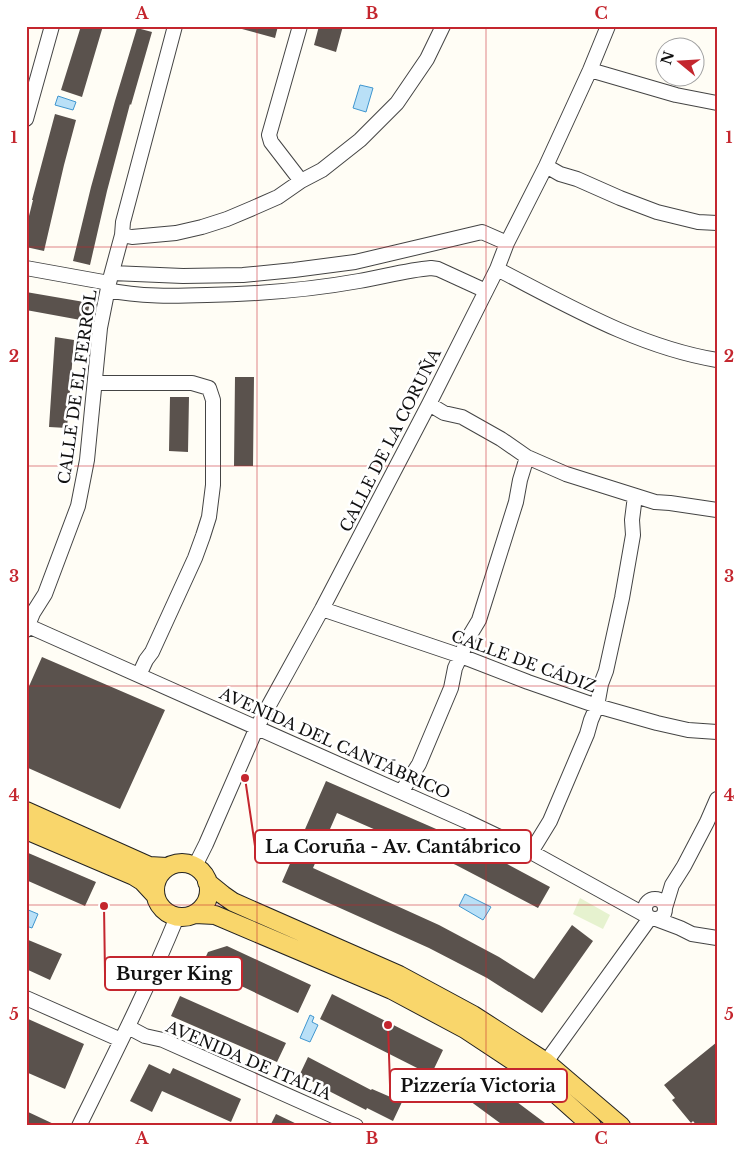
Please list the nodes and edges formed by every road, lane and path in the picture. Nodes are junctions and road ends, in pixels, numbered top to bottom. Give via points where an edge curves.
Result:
1 (52, 26) edge
2 (175, 26) edge
3 (300, 26) edge
4 (443, 26) edge
5 (608, 26) edge
6 (590, 70) junction
7 (717, 103) edge
8 (26, 119) edge
9 (546, 166) junction
10 (301, 181) junction
11 (717, 223) edge
12 (122, 235) junction
13 (507, 243) junction
14 (26, 268) edge
15 (497, 269) junction
16 (109, 286) junction
17 (486, 291) junction
18 (717, 360) edge
19 (95, 382) junction
20 (429, 404) junction
21 (527, 457) junction
22 (635, 496) junction
23 (717, 510) edge
24 (322, 610) junction
25 (27, 627) edge
26 (461, 656) junction
27 (139, 675) junction
28 (596, 706) junction
29 (257, 728) junction
30 (717, 732) edge
31 (402, 792) junction
32 (717, 799) edge
33 (26, 811) edge
34 (26, 830) edge
35 (531, 852) junction
36 (195, 866) junction
37 (167, 867) junction
38 (208, 882) junction
39 (155, 894) junction
40 (655, 910) junction
41 (195, 914) junction
42 (177, 917) junction
43 (717, 938) edge
44 (26, 998) edge
45 (128, 1027) junction
46 (121, 1040) junction
47 (546, 1062) junction
48 (79, 1126) edge
49 (356, 1126) edge
50 (592, 1126) edge
51 (621, 1126) edge

1 - 8 street
2 - 12 street, CALLE DE EL FERROL
3 - 10 street via 269,135
4 - 10 street via 427,59 397,103 360,140 322,170
5 - 6 street, CALLE DE LA CORUÑA
6 - 7 street via 676,95
6 - 9 street, CALLE DE LA CORUÑA
9 - 11 street via 656,212
9 - 13 street, CALLE DE LA CORUÑA
10 - 12 street via 253,208 202,226 152,236
12 - 16 street, CALLE DE EL FERROL
13 - 15 street, CALLE DE LA CORUÑA
13 - 16 street via 482,232 355,262 243,275 183,276
14 - 16 street
15 - 17 street, CALLE DE LA CORUÑA
15 - 18 street via 626,333 664,347
16 - 17 street via 130,294 247,294 297,290 431,268
16 - 19 street, CALLE DE EL FERROL via 100,328
17 - 20 street, CALLE DE LA CORUÑA
19 - 25 street, CALLE DE EL FERROL via 87,460 78,506 45,594
19 - 27 street via 192,383 209,388 213,400 212,485 204,536
20 - 21 street via 501,439
20 - 24 street, CALLE DE LA CORUÑA
21 - 22 street via 566,474
21 - 26 street via 479,620
22 - 23 street via 655,502
22 - 28 street via 633,535 622,598
24 - 26 street, CALLE DE CÁDIZ
24 - 29 street, CALLE DE LA CORUÑA
25 - 27 street, AVENIDA DEL CANTÁBRICO
26 - 28 street, CALLE DE CÁDIZ
26 - 31 street via 419,764
27 - 29 street, AVENIDA DEL CANTÁBRICO
28 - 30 street, CALLE DE CÁDIZ via 657,724
28 - 35 street via 550,822
29 - 31 street, AVENIDA DEL CANTÁBRICO
29 - 36 street, CALLE DE LA CORUÑA
31 - 35 street, AVENIDA DEL CANTÁBRICO
32 - 40 street via 684,866
33 - 37 main road via 149,866
34 - 39 main road via 134,876
35 - 40 street, AVENIDA DEL CANTÁBRICO via 625,904 641,904
36 - 37 main road via 176,863
36 - 38 main road
37 - 39 main road via 155,884
38 - 41 main road via 207,900
38 - 47 main road via 233,902 398,975 473,1015
39 - 42 main road via 162,909
40 - 43 street via 692,934
40 - 47 street
41 - 42 main road
41 - 50 main road via 215,915 392,990 457,1025 536,1076
42 - 45 street
44 - 46 street
45 - 46 street
45 - 49 street, AVENIDA DE ITALIA
46 - 48 street
47 - 51 main road

